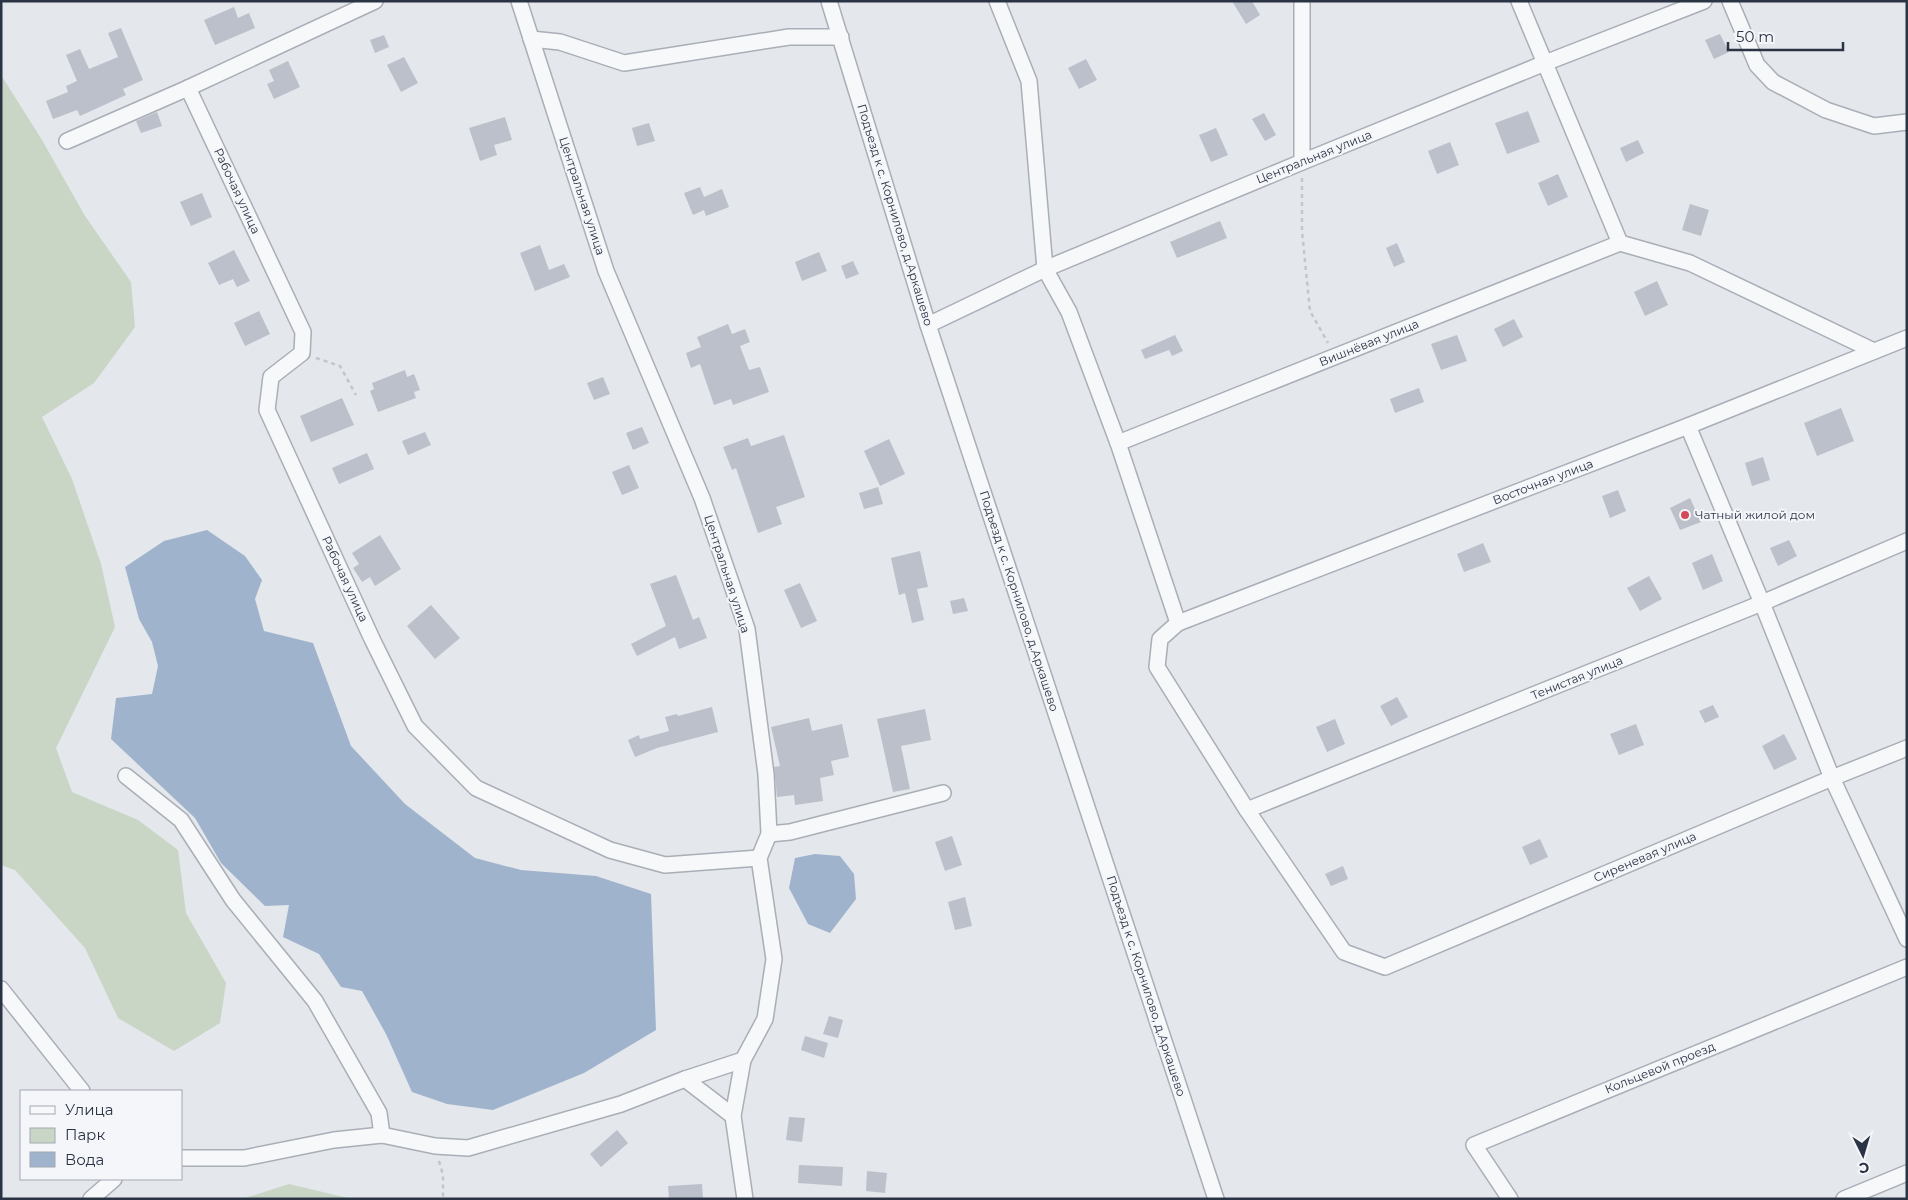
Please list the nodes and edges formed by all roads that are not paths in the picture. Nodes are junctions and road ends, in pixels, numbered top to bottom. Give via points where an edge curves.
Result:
1 (376, 1) edge
2 (519, 1) edge
3 (828, 1) edge
4 (997, 1) edge
5 (1302, 1) edge
6 (1519, 1) edge
7 (1704, 1) edge
8 (1730, 1) edge
9 (840, 37) junction
10 (531, 39) junction
11 (1545, 63) junction
12 (188, 88) junction
13 (1906, 122) edge
14 (68, 141) dead end
15 (1302, 162) junction
16 (1620, 243) junction
17 (1045, 269) junction
18 (928, 325) junction
19 (1907, 338) edge
20 (1874, 351) junction
21 (1688, 426) junction
22 (1118, 443) junction
23 (1907, 542) edge
24 (1762, 603) junction
25 (1178, 623) junction
26 (1907, 748) edge
27 (126, 776) dead end
28 (1832, 778) junction
29 (943, 793) dead end
30 (1247, 810) junction
31 (769, 834) junction
32 (760, 858) junction
33 (1907, 938) edge
34 (1907, 968) edge
35 (1, 989) edge
36 (743, 1060) junction
37 (685, 1079) junction
38 (81, 1090) edge
39 (733, 1116) junction
40 (382, 1135) junction
41 (182, 1158) edge
42 (1907, 1173) edge
43 (113, 1180) edge
44 (91, 1199) edge
45 (745, 1199) edge
46 (1216, 1199) edge
47 (1510, 1199) edge
48 (1844, 1199) edge

1 - 12 street
2 - 10 street, Центральная улица
3 - 9 street, Подъезд к с. Корнилово, д.Аркашево
4 - 17 street via 1029,81
5 - 15 street
6 - 11 street
7 - 11 street, Центральная улица
8 - 13 street via 1757,65 1773,82 1826,110 1874,126
9 - 10 street via 790,36 624,63 560,42
9 - 18 street, Подъезд к с. Корнилово, д.Аркашево
10 - 31 street, Центральная улица via 606,271 702,498 747,628 766,774
11 - 15 street, Центральная улица
11 - 16 street
12 - 14 street
12 - 32 street, Рабочая улица via 303,332 302,353 271,377 267,410 415,726 476,788 610,850 665,865
15 - 17 street, Центральная улица
16 - 20 street via 1690,263
16 - 22 street, Вишнёвая улица
17 - 18 street, Центральная улица
17 - 22 street via 1069,312
18 - 46 street, Подъезд к с. Корнилово, д.Аркашево
19 - 20 street, Восточная улица
20 - 21 street, Восточная улица
21 - 24 street
21 - 25 street, Восточная улица
22 - 25 street
23 - 24 street, Тенистая улица
24 - 28 street
24 - 30 street, Тенистая улица
25 - 30 street via 1160,639 1157,667
26 - 28 street, Сиреневая улица
27 - 40 street via 181,820 233,900 315,1001 379,1113
28 - 30 street, Сиреневая улица via 1385,967 1344,952
28 - 33 street
29 - 31 street via 790,832
31 - 32 street, Центральная улица
32 - 36 street, Центральная улица via 774,958 765,1019
34 - 47 street, Кольцевой проезд via 1474,1145
35 - 38 street
36 - 37 street
36 - 39 street, Центральная улица
37 - 39 street
37 - 40 street via 621,1104 468,1148 435,1146
39 - 45 street, Центральная улица
40 - 41 street via 334,1140 244,1158
42 - 48 street
43 - 44 street

